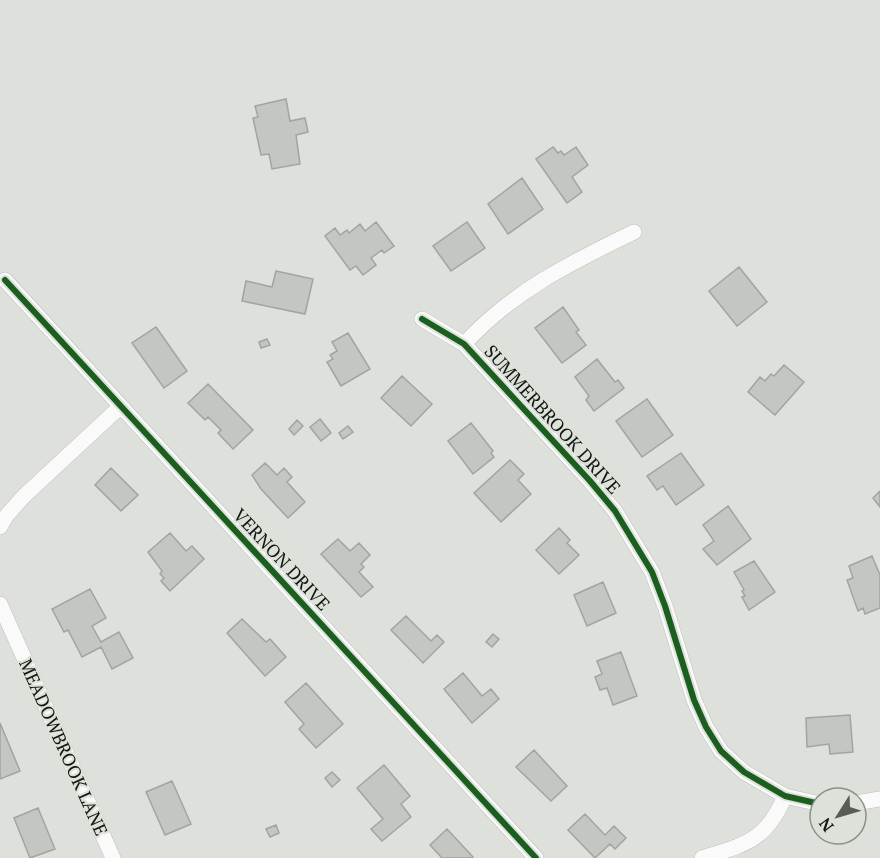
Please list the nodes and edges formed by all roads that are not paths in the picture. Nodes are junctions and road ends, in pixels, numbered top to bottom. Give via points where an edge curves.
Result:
1 (634, 232) dead end
2 (5, 280) dead end
3 (422, 319) dead end
4 (464, 344) junction
5 (121, 406) junction
6 (0, 527) edge
7 (0, 604) edge
8 (785, 796) junction
9 (808, 801) edge
10 (113, 858) edge
11 (536, 858) edge
12 (702, 858) edge

1 - 4 street via 558,269 485,321
2 - 5 street, VERNON DRIVE
3 - 4 street, SUMMERBROOK DRIVE
4 - 8 street, SUMMERBROOK DRIVE via 615,511 652,572 706,727 721,751 744,772
5 - 6 street via 24,496
5 - 11 street, VERNON DRIVE
7 - 10 street, MEADOWBROOK LANE
8 - 9 street, SUMMERBROOK DRIVE
8 - 12 street via 759,836

